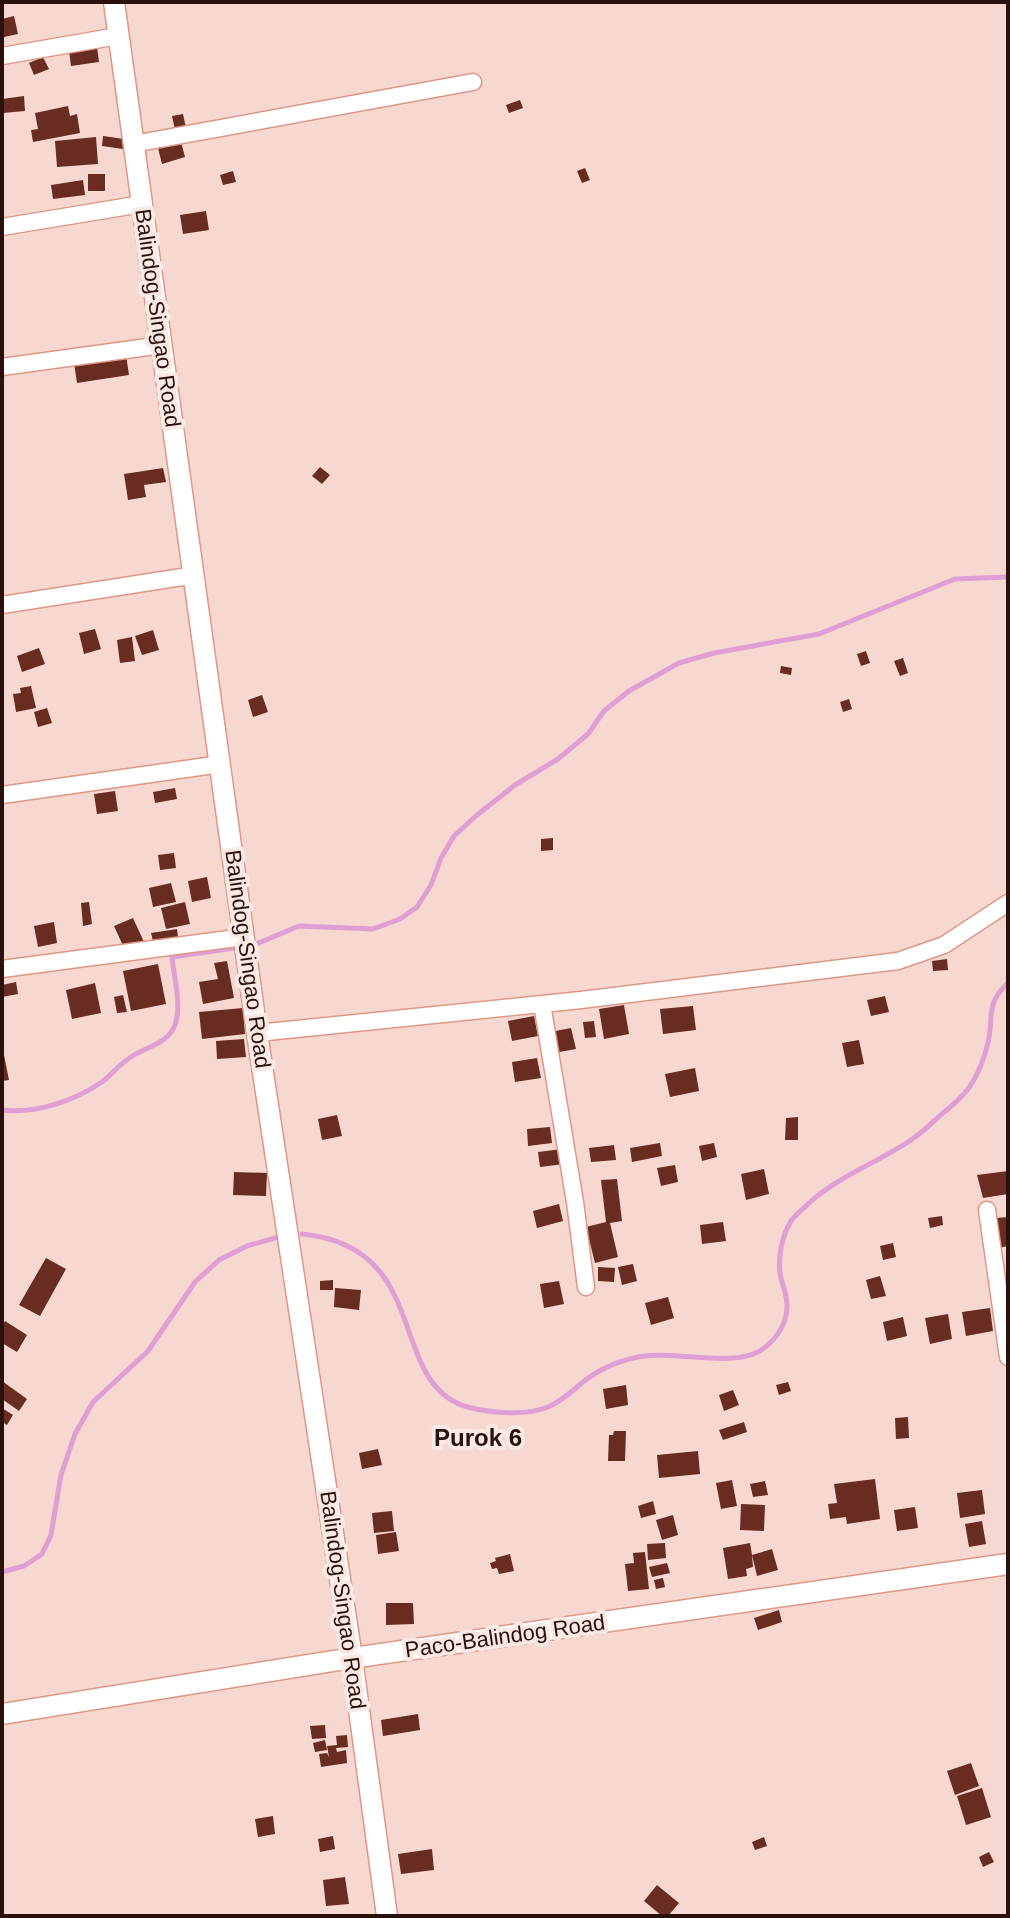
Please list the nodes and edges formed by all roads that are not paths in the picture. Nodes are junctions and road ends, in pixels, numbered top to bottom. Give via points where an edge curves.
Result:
1 (114, 2) edge
2 (118, 36) junction
3 (2, 56) edge
4 (473, 82) dead end
5 (133, 144) junction
6 (142, 204) junction
7 (2, 227) edge
8 (162, 345) junction
9 (2, 367) edge
10 (195, 575) junction
11 (2, 605) edge
12 (221, 764) junction
13 (2, 795) edge
14 (1008, 903) edge
15 (244, 937) junction
16 (2, 969) edge
17 (542, 1004) junction
18 (257, 1033) junction
19 (987, 1210) dead end
20 (586, 1287) dead end
21 (1008, 1357) edge
22 (1008, 1564) edge
23 (352, 1658) junction
24 (2, 1714) edge
25 (387, 1916) edge

1 - 2 street, Balindog-Singao Road
2 - 3 street
2 - 5 street, Balindog-Singao Road
4 - 5 street
5 - 6 street, Balindog-Singao Road
6 - 7 street
6 - 8 street, Balindog-Singao Road
8 - 9 street
8 - 10 street, Balindog-Singao Road
10 - 11 street
10 - 12 street, Balindog-Singao Road
12 - 13 street
12 - 15 street, Balindog-Singao Road
14 - 17 street via 944,945 898,961
15 - 16 street
15 - 18 street, Balindog-Singao Road
17 - 18 street
17 - 20 street
18 - 23 street, Balindog-Singao Road
19 - 21 street
22 - 23 street, Paco-Balindog Road
23 - 24 street, Paco-Balindog Road
23 - 25 street, Balindog-Singao Road

